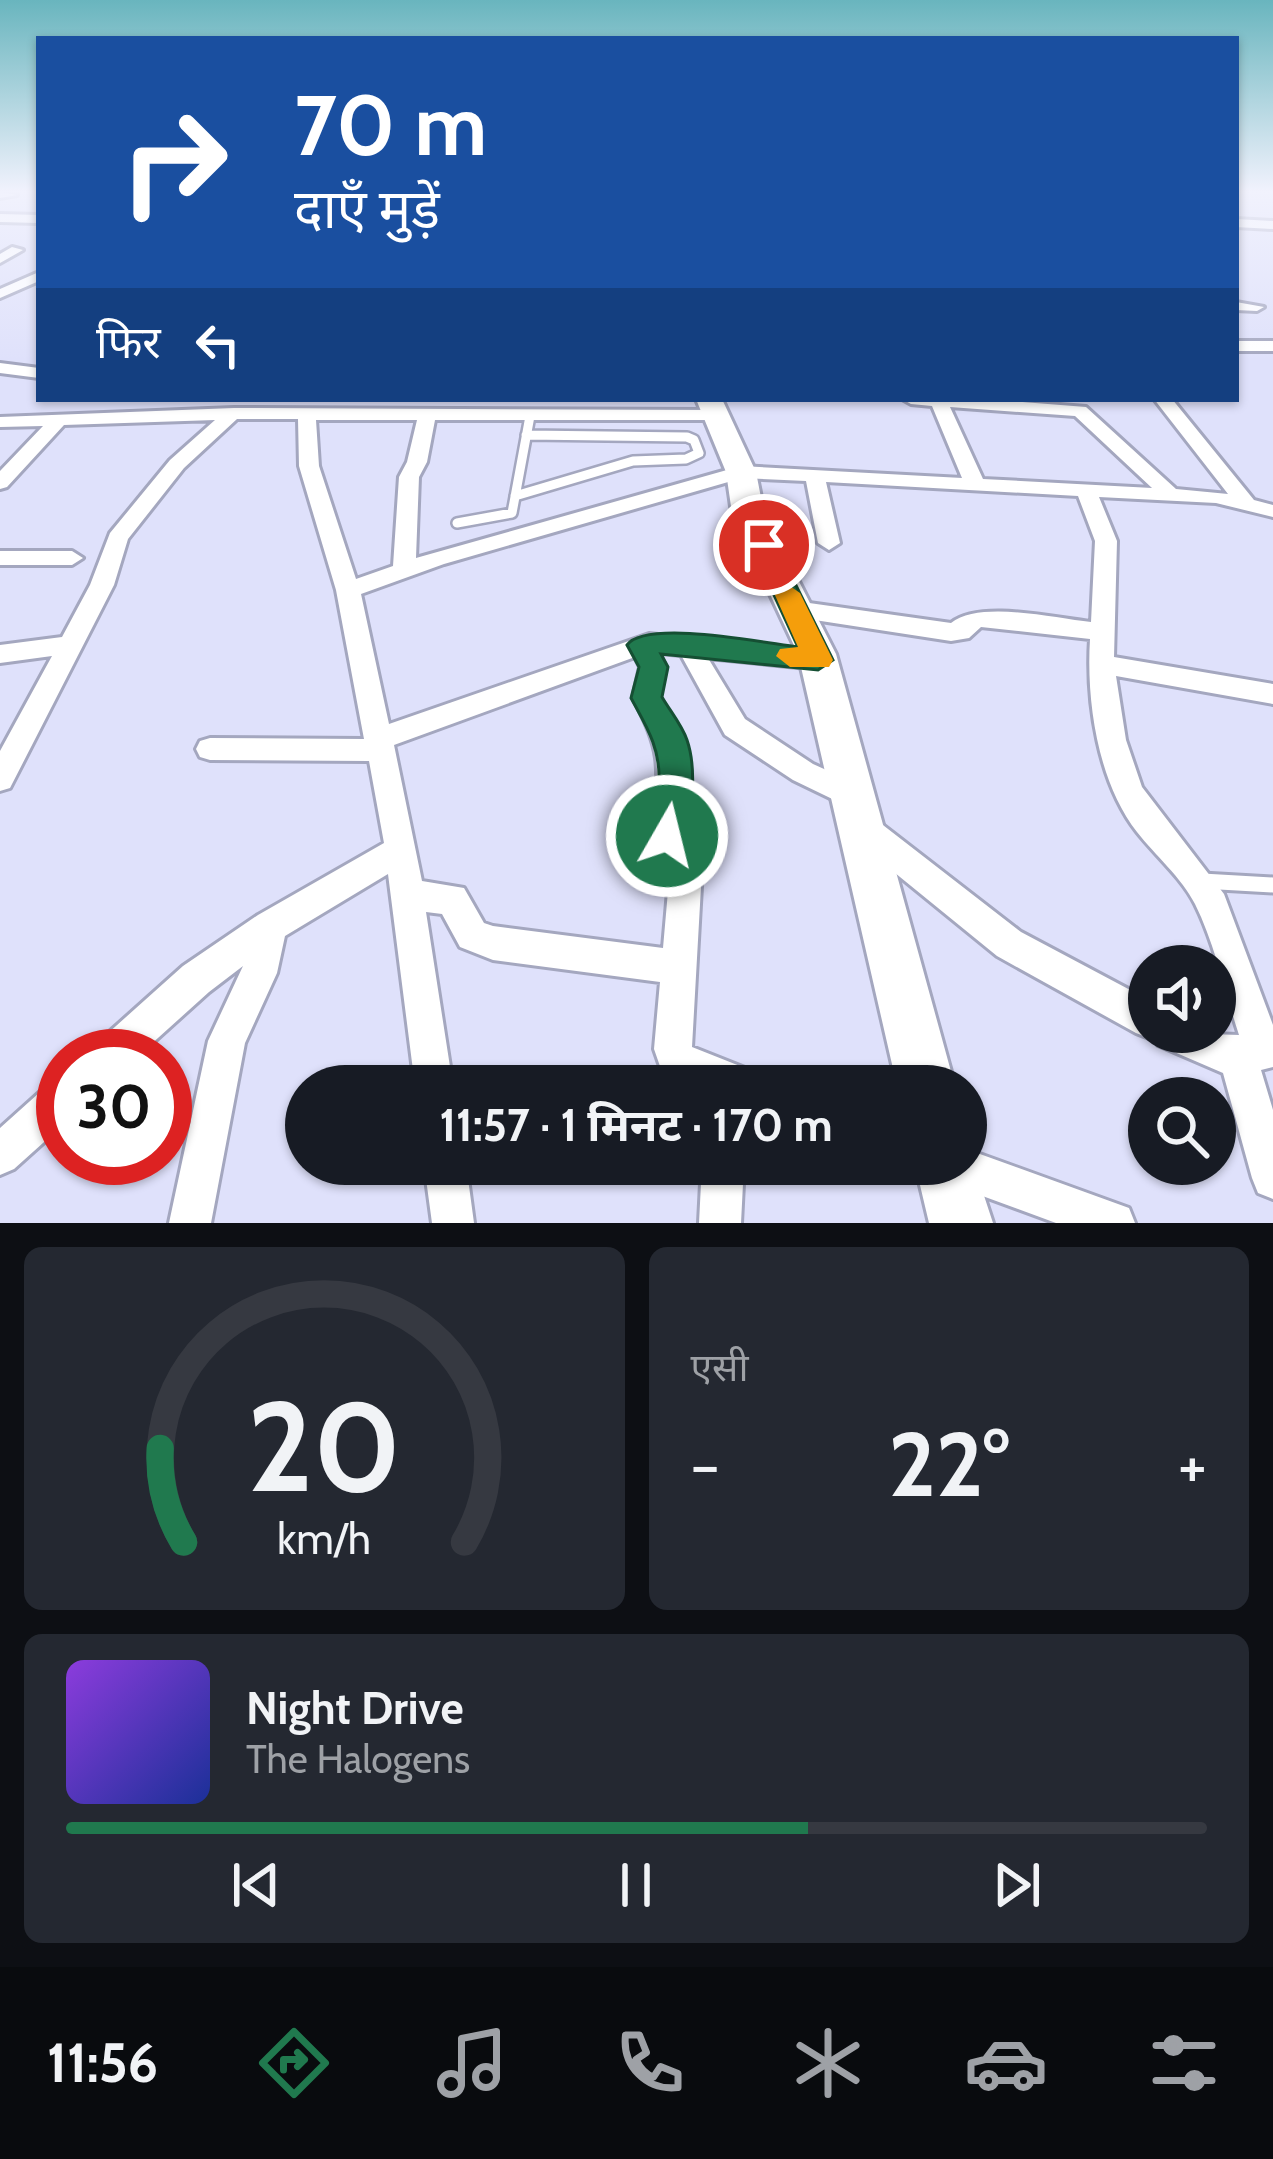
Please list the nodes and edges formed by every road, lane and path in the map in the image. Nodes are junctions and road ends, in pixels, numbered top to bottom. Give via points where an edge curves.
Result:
1 (17, 250) dead end
2 (0, 259) edge
3 (0, 277) edge
4 (36, 277) edge
5 (20, 283) junction
6 (0, 294) edge
7 (1239, 306) edge
8 (1257, 307) dead end
9 (1239, 346) edge
10 (1273, 346) edge
11 (0, 368) edge
12 (36, 373) edge
13 (939, 402) joint
14 (1166, 402) edge
15 (238, 407) edge
16 (713, 407) edge
17 (311, 409) edge
18 (427, 416) junction
19 (59, 420) junction
20 (0, 422) edge
21 (528, 425) junction
22 (741, 472) junction
23 (815, 476) junction
24 (0, 483) edge
25 (975, 484) junction
26 (1086, 490) junction
27 (1171, 495) junction
28 (515, 496) junction
29 (1263, 506) edge
30 (457, 523) dead end
31 (829, 543) dead end
32 (0, 558) edge
33 (72, 558) dead end
34 (404, 570) junction
35 (348, 590) junction
36 (795, 609) junction
37 (1102, 632) junction
38 (68, 645) junction
39 (641, 645) junction
40 (688, 645) junction
41 (0, 653) edge
42 (818, 660) junction
43 (1101, 664) junction
44 (1273, 694) edge
45 (380, 745) junction
46 (210, 749) dead end
47 (0, 779) edge
48 (857, 811) junction
49 (401, 850) junction
50 (1200, 881) junction
51 (1273, 886) edge
52 (407, 895) junction
53 (270, 926) junction
54 (677, 967) junction
55 (1128, 1009) edge
56 (140, 1029) edge
57 (1218, 1053) edge
58 (1258, 1053) edge
59 (431, 1065) edge
60 (689, 1065) edge
61 (921, 1065) edge
62 (36, 1122) edge
63 (0, 1155) edge
64 (987, 1178) edge
65 (1273, 1178) edge
66 (448, 1185) edge
67 (722, 1185) edge
68 (953, 1185) edge
69 (190, 1223) edge
70 (453, 1223) edge
71 (720, 1223) edge
72 (961, 1223) edge
73 (1114, 1223) edge

1 - 2 street
3 - 5 street
4 - 5 street
5 - 6 street
7 - 8 street
9 - 10 street
11 - 12 street
13 - 25 street
13 - 27 street via 1080,411
14 - 29 street
15 - 17 street
15 - 19 street
15 - 38 street via 177,464 118,538
16 - 21 street
16 - 22 main road
17 - 18 street
17 - 35 street via 309,466
18 - 21 street
18 - 34 street via 409,477
19 - 20 street
19 - 24 street
21 - 28 lane
21 - 28 lane via 687,437 699,453 633,461
22 - 23 street
22 - 34 street
22 - 36 main road via 748,513
23 - 25 street
23 - 31 street
25 - 26 street
26 - 27 street
26 - 37 street via 1106,541
27 - 29 street
28 - 30 lane via 507,517
32 - 33 street
34 - 35 street
35 - 45 street
36 - 37 street via 951,632 981,619
36 - 42 main road
37 - 43 street
38 - 41 street
38 - 47 street
39 - 40 street
39 - 45 street
39 - 54 street via 653,667 646,698 672,742 667,836 687,850
40 - 42 street
40 - 48 street via 735,727
42 - 48 main road
43 - 44 street
43 - 50 street via 1128,791
45 - 46 street
45 - 49 street
48 - 55 street via 1009,944
48 - 61 main road
49 - 52 street
49 - 53 street
50 - 51 lane
50 - 58 street
52 - 54 street via 452,899 472,935 493,943
52 - 59 street
53 - 56 street
53 - 69 street via 259,973 227,1041
54 - 60 street via 675,1059
57 - 58 street
58 - 65 street
62 - 63 street
64 - 73 street
66 - 70 street
67 - 71 street
68 - 72 main road

